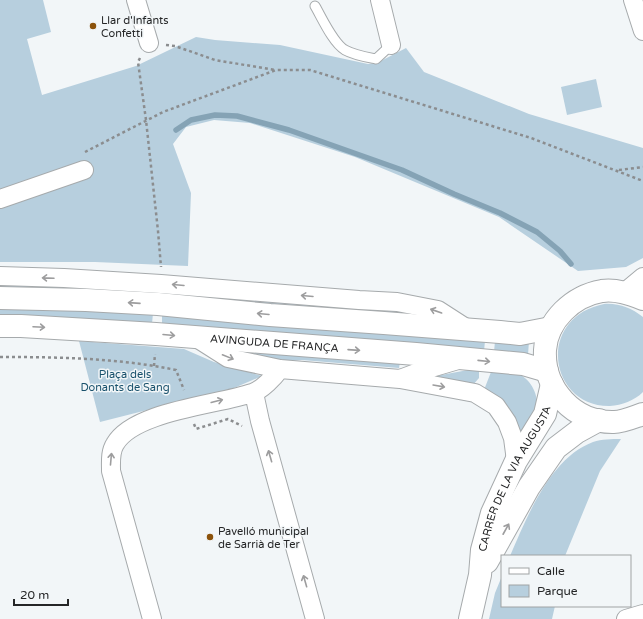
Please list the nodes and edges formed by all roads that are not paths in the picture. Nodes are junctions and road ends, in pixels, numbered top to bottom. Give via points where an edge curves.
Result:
1 (136, 0) edge
2 (380, 0) edge
3 (633, 0) edge
4 (315, 6) dead end
5 (643, 31) edge
6 (149, 43) road end
7 (391, 45) joint
8 (84, 170) road end
9 (0, 199) edge
10 (0, 276) edge
11 (643, 277) edge
12 (634, 296) edge
13 (0, 298) edge
14 (0, 326) edge
15 (551, 328) junction
16 (470, 330) junction
17 (195, 337) junction
18 (461, 359) junction
19 (280, 369) junction
20 (550, 378) junction
21 (400, 379) junction
22 (254, 393) junction
23 (643, 414) edge
24 (610, 421) junction
25 (643, 428) edge
26 (516, 461) junction
27 (480, 575) junction
28 (643, 614) edge
29 (152, 619) edge
30 (316, 619) edge
31 (470, 619) edge
32 (626, 619) edge

1 - 6 street
2 - 7 street
3 - 5 street
4 - 7 lane via 337,42 345,50 376,59
8 - 9 street
16 -> 10 street via 438,310 397,302 161,284
11 - 12 street
12 - 15 main road via 603,291 582,297 564,310
16 -> 13 main road via 158,304
14 -> 17 main road, AVINGUDA DE FRANÇA
15 - 16 main road via 520,334
15 - 20 main road via 545,349
17 -> 18 main road, AVINGUDA DE FRANÇA
17 -> 19 street via 228,358
18 -> 20 main road, AVINGUDA DE FRANÇA via 523,364
18 - 21 street
19 - 21 street
19 - 22 street
20 - 24 main road via 555,391 570,408 587,418
20 - 26 main road, CARRER DE LA VIA AUGUSTA via 545,414
21 -> 26 street via 475,393 496,406 507,422 513,438
29 -> 22 street via 111,471 110,456 115,444 136,424 171,412
30 -> 22 street
23 - 24 main road, CARRER DE LA VIA AUGUSTA
24 - 25 street
27 -> 24 main road, CARRER DE LA VIA AUGUSTA via 529,487 556,448 577,432
26 - 27 main road, CARRER DE LA VIA AUGUSTA via 492,513 482,550
27 - 31 main road, CARRER DE LA VIA AUGUSTA
28 - 32 street

